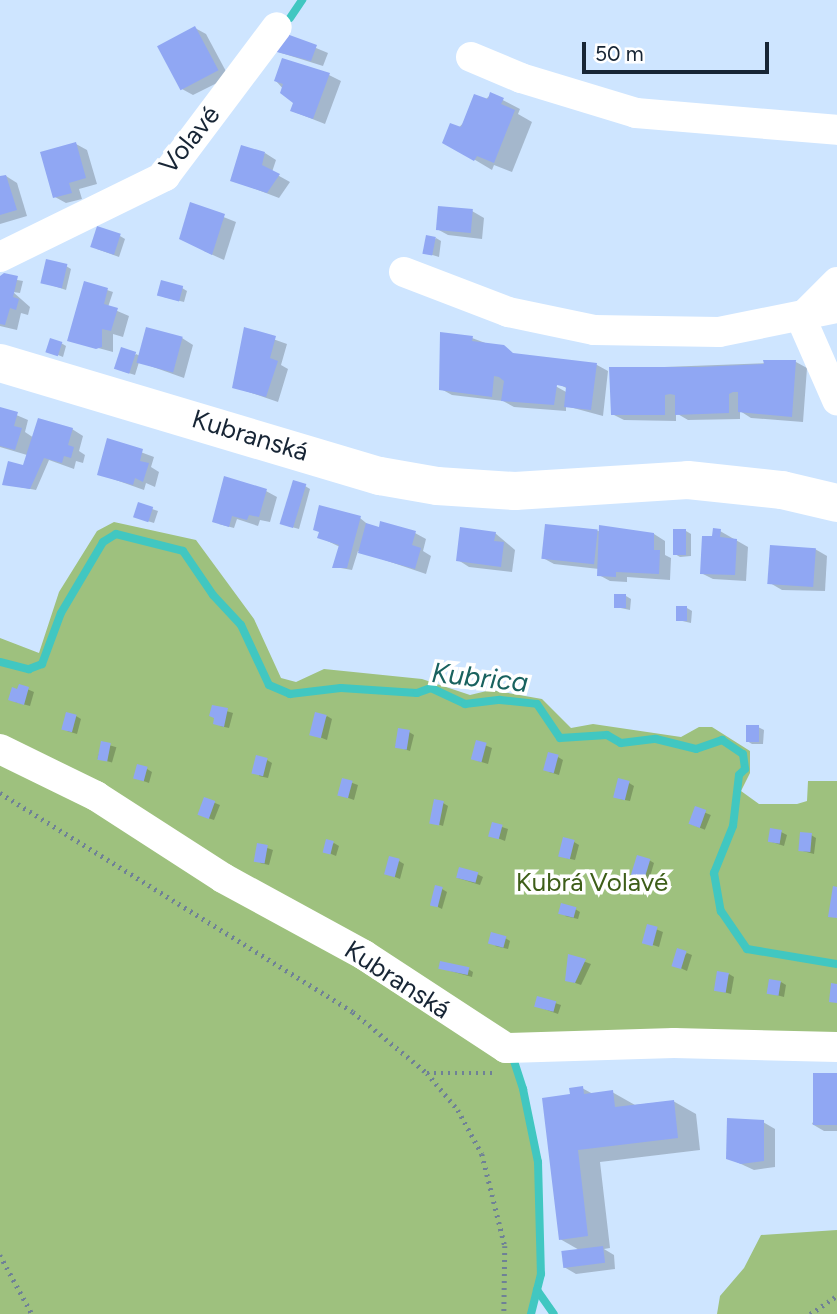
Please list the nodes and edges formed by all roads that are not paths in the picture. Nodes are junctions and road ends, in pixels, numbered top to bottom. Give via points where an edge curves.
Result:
1 (277, 27) dead end
2 (471, 57) dead end
3 (837, 130) edge
4 (0, 257) edge
5 (404, 272) dead end
6 (837, 282) edge
7 (837, 308) edge
8 (801, 318) junction
9 (0, 363) edge
10 (837, 400) edge
11 (837, 503) edge
12 (0, 749) edge
13 (837, 1047) edge

1 - 4 street, Volavé via 165,176
2 - 3 street via 521,78 636,113
5 - 8 street via 508,312 594,330 719,332
6 - 8 street
7 - 8 street
8 - 10 street
9 - 11 street, Kubranská via 380,476 437,486 515,491 688,480 782,490
12 - 13 street, Kubranská via 96,796 223,878 364,955 506,1048

